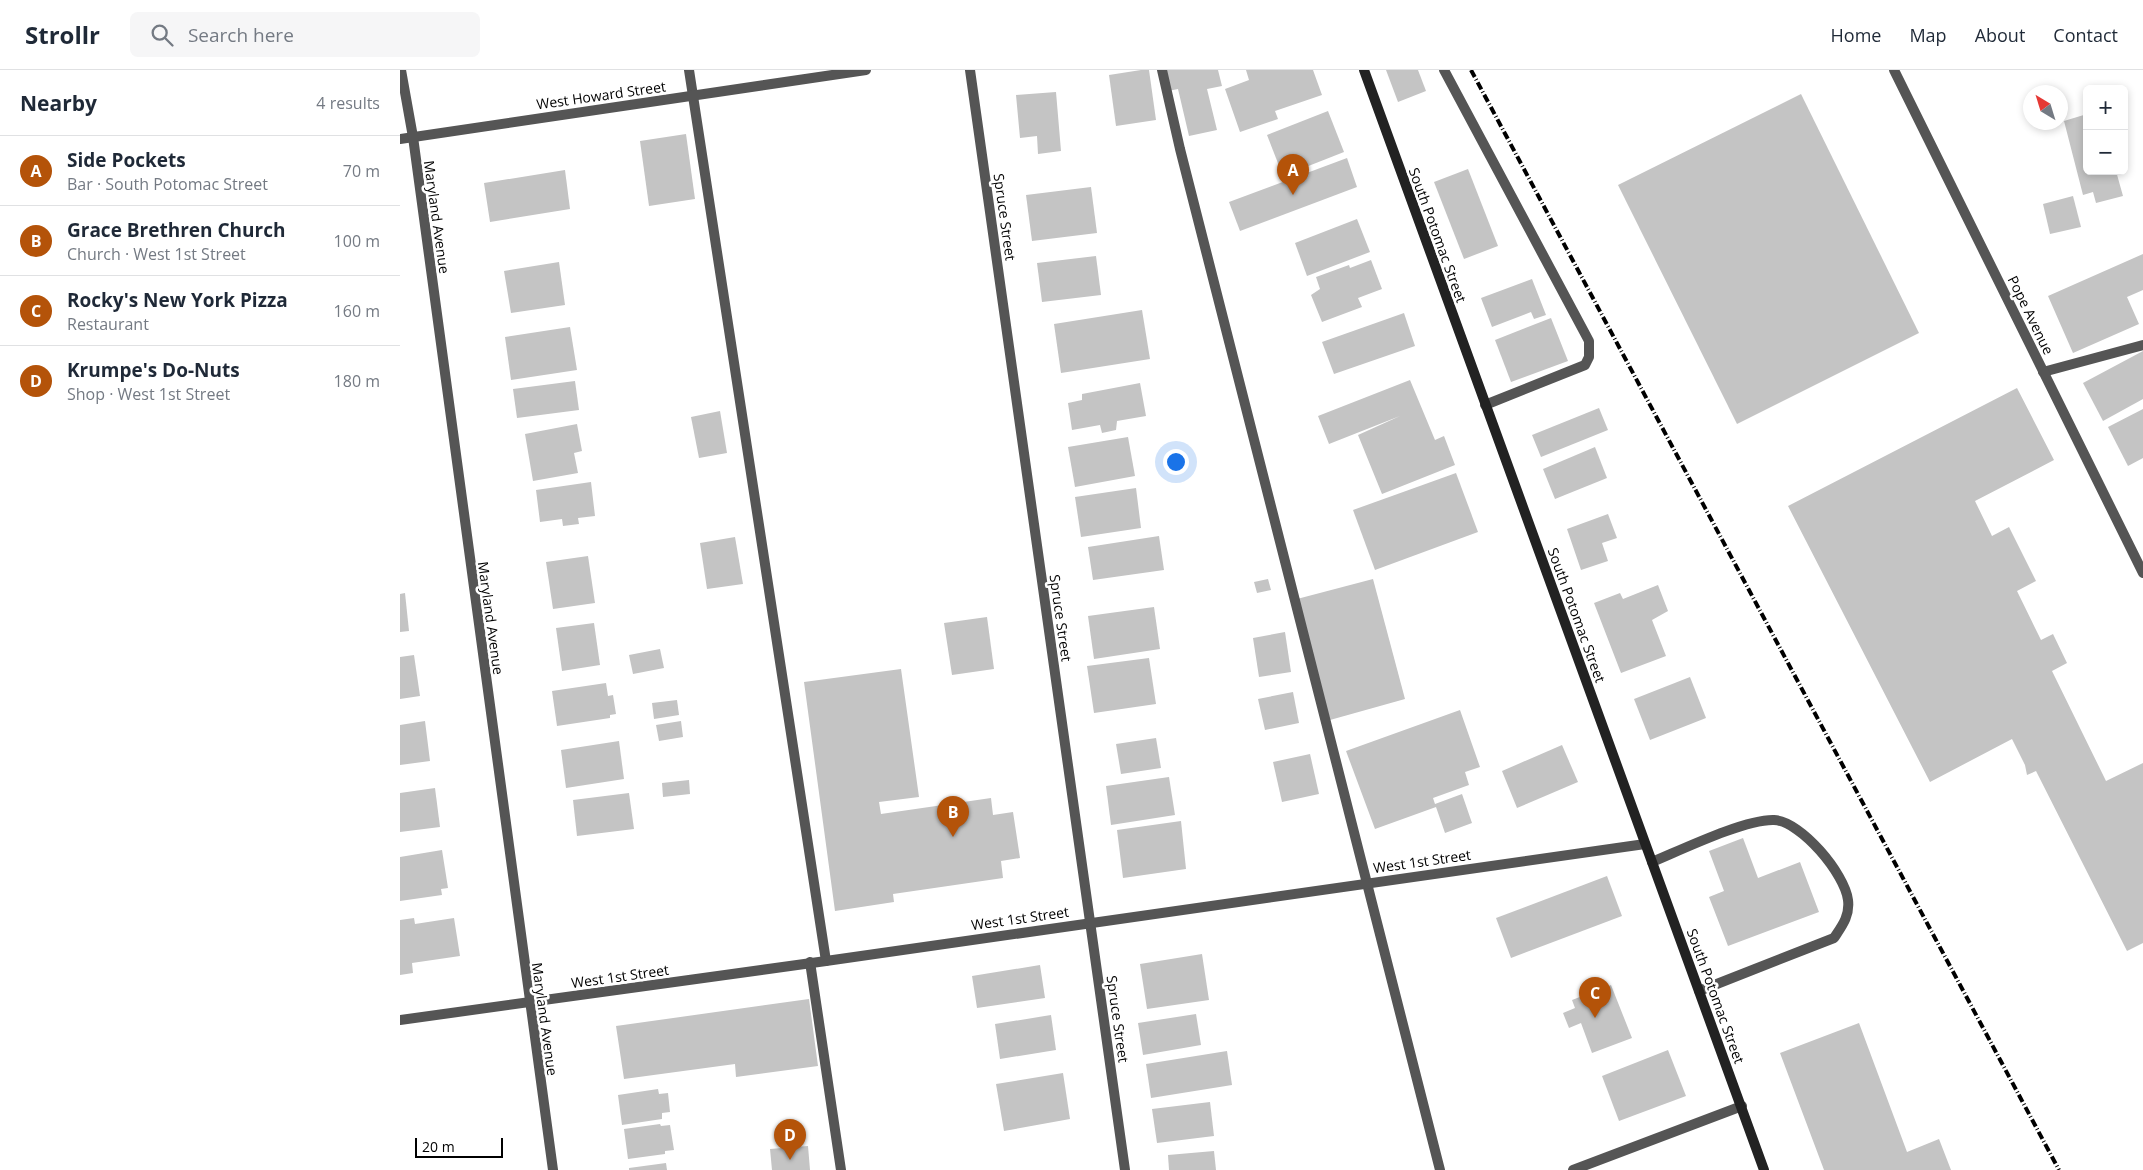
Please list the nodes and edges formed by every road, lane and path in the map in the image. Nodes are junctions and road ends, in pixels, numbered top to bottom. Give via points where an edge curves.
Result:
1 (401, 70) edge
2 (689, 70) edge
3 (866, 70) edge
4 (970, 70) edge
5 (1162, 70) edge
6 (1364, 70) edge
7 (1444, 70) edge
8 (1894, 70) edge
9 (693, 95) junction
10 (413, 137) junction
11 (400, 138) edge
12 (2143, 345) edge
13 (2044, 372) junction
14 (1485, 404) junction
15 (2143, 571) edge
16 (1645, 844) junction
17 (1652, 862) junction
18 (1366, 883) junction
19 (1090, 922) junction
20 (826, 961) junction
21 (810, 962) junction
22 (1699, 991) junction
23 (529, 1003) junction
24 (400, 1020) edge
25 (1742, 1106) junction
26 (553, 1170) edge
27 (841, 1170) edge
28 (1125, 1170) edge
29 (1440, 1170) edge
30 (1574, 1170) edge
31 (1764, 1170) edge

1 - 10 street, Maryland Avenue
2 - 9 street
3 - 9 street, West Howard Street
4 - 19 street, Spruce Street
5 - 18 street
6 - 14 main road, South Potomac Street
7 - 14 street via 1589,342 1590,357 1585,366
8 - 13 street, Pope Avenue
9 - 10 street, West Howard Street
9 - 20 street
10 - 11 street, West Howard Street
10 - 23 street, Maryland Avenue
12 - 13 street
13 - 15 street, Pope Avenue
14 - 16 main road, South Potomac Street
16 - 17 main road, South Potomac Street
16 - 18 street, West 1st Street
17 - 22 main road, South Potomac Street
17 - 22 street via 1743,826 1775,820 1796,829 1824,853 1843,882 1848,900 1847,918 1834,938
18 - 19 street, West 1st Street
18 - 29 street
19 - 20 street, West 1st Street
19 - 28 street, Spruce Street
20 - 21 street, West 1st Street
21 - 23 street, West 1st Street
21 - 27 street
22 - 25 main road, South Potomac Street
23 - 24 street, West 1st Street
23 - 26 street, Maryland Avenue
25 - 30 street
25 - 31 main road, South Potomac Street

